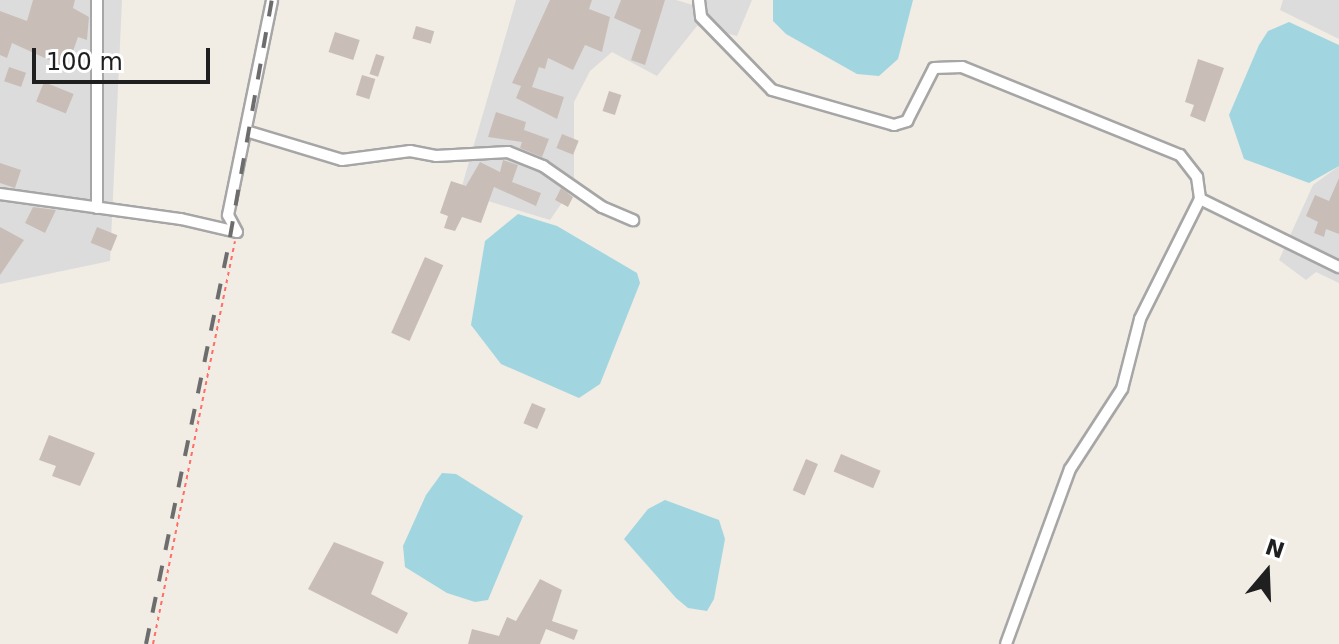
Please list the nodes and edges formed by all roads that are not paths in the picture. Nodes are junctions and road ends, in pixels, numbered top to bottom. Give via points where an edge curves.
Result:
1 (97, 0) edge
2 (272, 0) edge
3 (699, 0) edge
4 (246, 131) junction
5 (0, 194) edge
6 (1200, 199) junction
7 (97, 208) junction
8 (633, 220) dead end
9 (1339, 267) edge
10 (1006, 644) edge

1 - 7 street
2 - 4 street
3 - 6 street via 701,17 772,90 894,125 907,121 934,68 962,67 1180,155 1197,177
4 - 7 street via 228,215 237,232
4 - 8 street via 342,160 410,151 436,156 508,152 543,166 602,207
5 - 7 street
6 - 9 street
6 - 10 street via 1140,319 1122,389 1070,469

